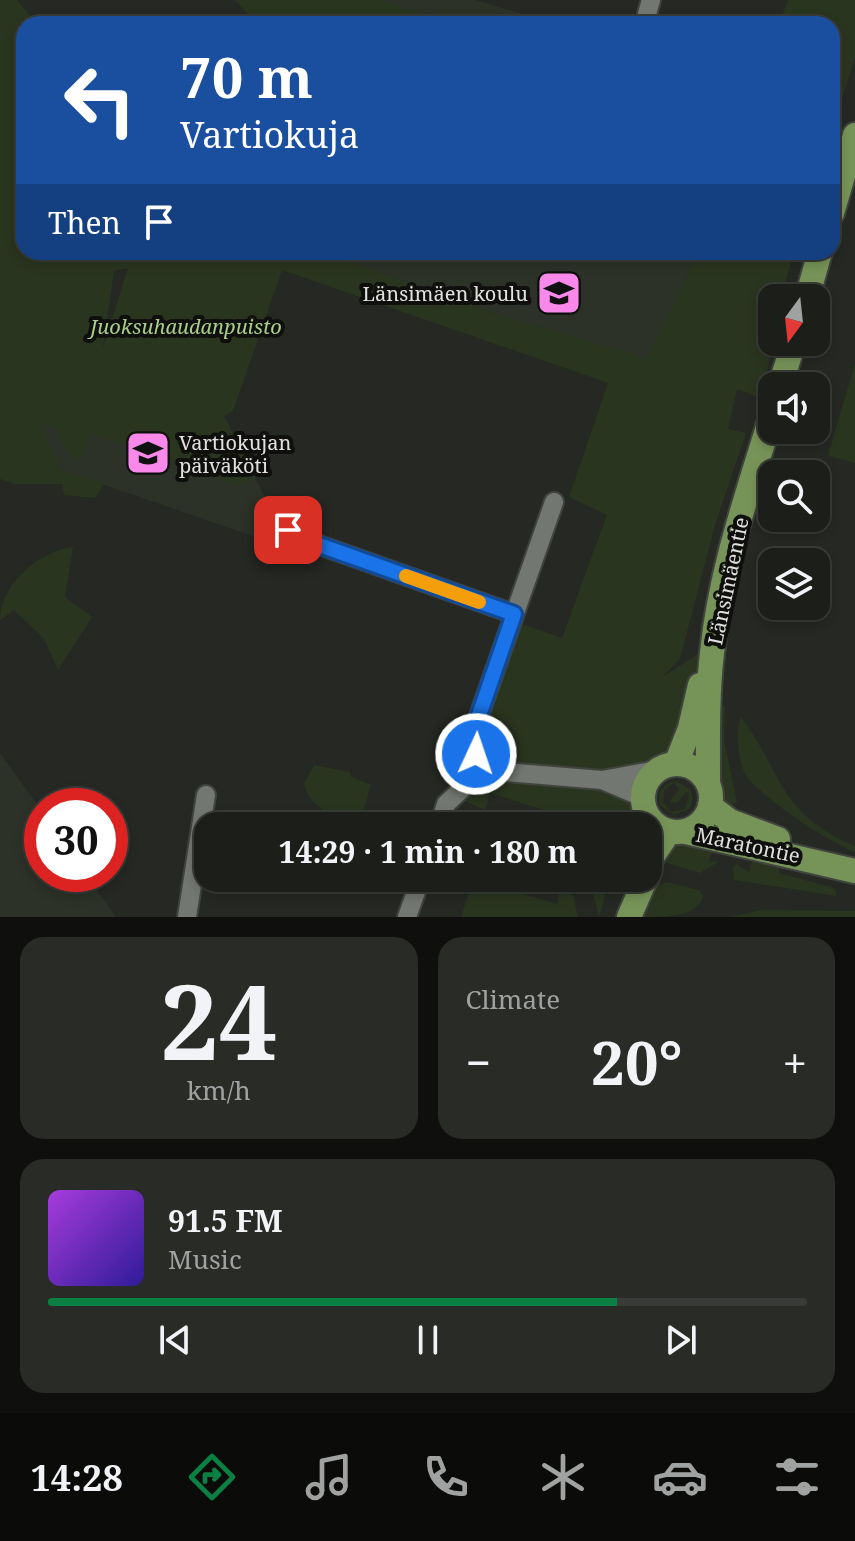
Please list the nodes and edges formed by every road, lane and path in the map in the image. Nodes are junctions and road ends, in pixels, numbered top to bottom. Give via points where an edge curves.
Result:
1 (855, 135) edge
2 (840, 186) edge
3 (818, 260) edge
4 (811, 284) edge
5 (763, 444) edge
6 (554, 502) dead end
7 (288, 530) dead end
8 (514, 614) junction
9 (711, 656) junction
10 (666, 767) junction
11 (482, 770) junction
12 (602, 780) junction
13 (709, 794) junction
14 (206, 795) dead end
15 (443, 812) edge
16 (643, 812) edge
17 (644, 812) edge
18 (662, 828) edge
19 (677, 832) junction
20 (662, 847) edge
21 (810, 858) junction
22 (855, 871) edge
23 (416, 892) edge
24 (638, 892) edge
25 (187, 917) edge
26 (407, 917) edge
27 (629, 917) edge

1 - 2 main road
3 - 4 main road
5 - 9 main road, Länsimäentie via 730,555
6 - 8 street
7 - 8 street
8 - 11 street via 476,724 474,744
9 - 10 main road, Länsimäentie
9 - 13 main road, Länsimäentie
10 - 12 street
10 - 13 main road via 694,768
10 - 17 main road via 646,782
11 - 12 street
11 - 15 street
12 - 16 street
13 - 19 main road via 699,825
13 - 21 main road, Maratontie via 730,821 798,846
14 - 25 street
18 - 19 main road
19 - 20 main road
19 - 21 main road, Maratontie
21 - 22 main road, Maratontie
23 - 26 street
24 - 27 main road

